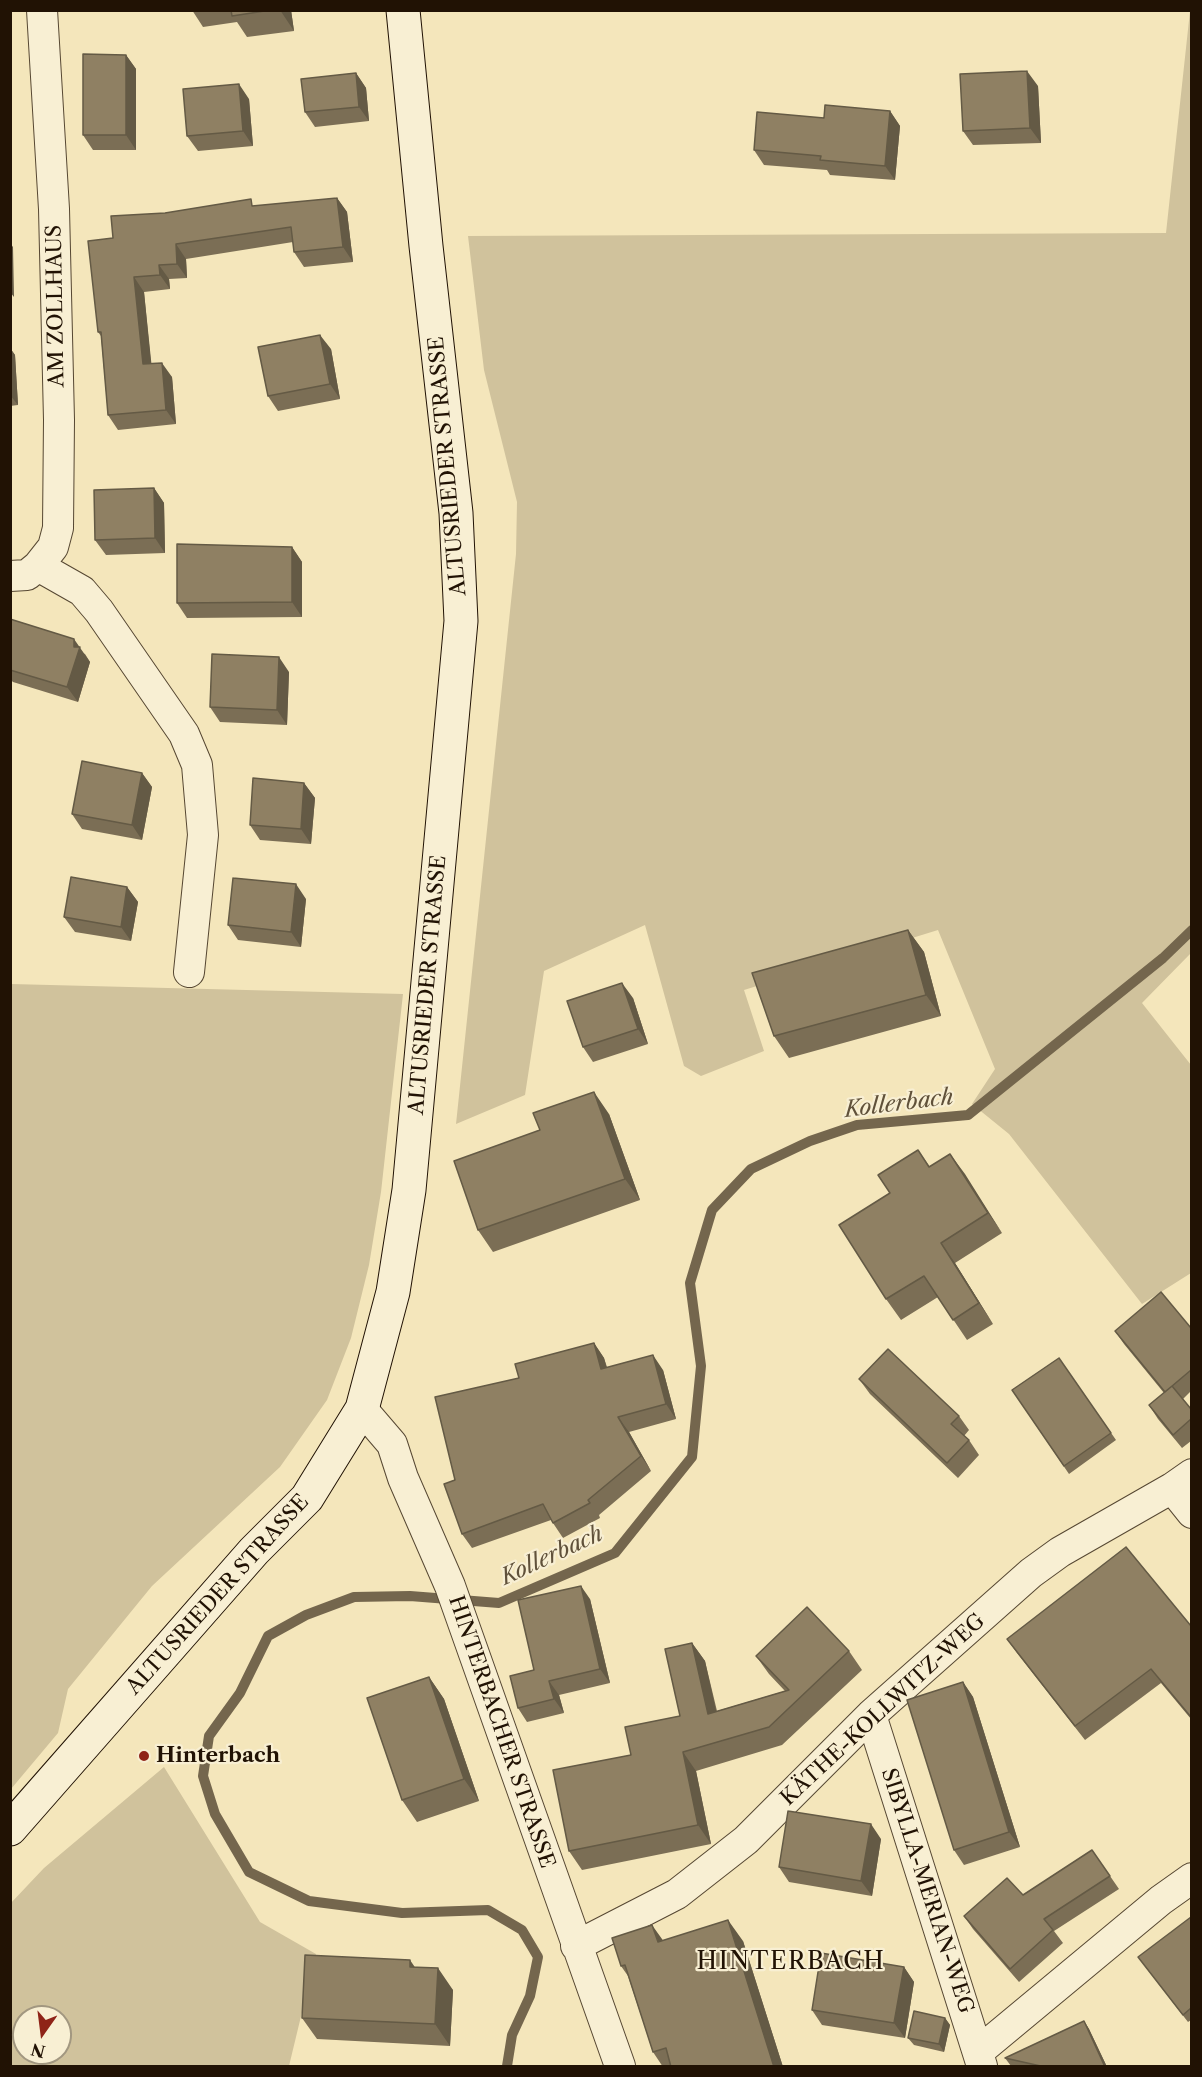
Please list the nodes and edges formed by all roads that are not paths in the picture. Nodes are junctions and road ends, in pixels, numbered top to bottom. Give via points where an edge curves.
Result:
1 (42, 10) edge
2 (403, 10) edge
3 (38, 566) junction
4 (10, 576) edge
5 (189, 972) dead end
6 (362, 1409) junction
7 (1182, 1481) edge
8 (1191, 1513) edge
9 (871, 1715) junction
10 (10, 1829) edge
11 (1191, 1878) edge
12 (576, 1946) junction
13 (980, 2059) edge
14 (620, 2067) edge

1 - 3 street, AM ZOLLHAUS via 54,209 59,420 58,528 53,547
2 - 6 main road, ALTUSRIEDER STRASSE via 456,513 461,621 409,1190 393,1292
3 - 4 street via 27,575
3 - 5 street via 82,591 99,611 184,734 197,765 203,835
6 - 10 main road, ALTUSRIEDER STRASSE via 307,1498 254,1551
6 - 12 street, HINTERBACHER STRASSE via 392,1444 450,1586
7 - 8 street
7 - 9 street, KÄTHE-KOLLWITZ-WEG via 1031,1573
9 - 12 street, KÄTHE-KOLLWITZ-WEG via 746,1840 677,1894
9 - 13 street, SIBYLLA-MERIAN-WEG
11 - 13 street
12 - 14 street, HINTERBACHER STRASSE

